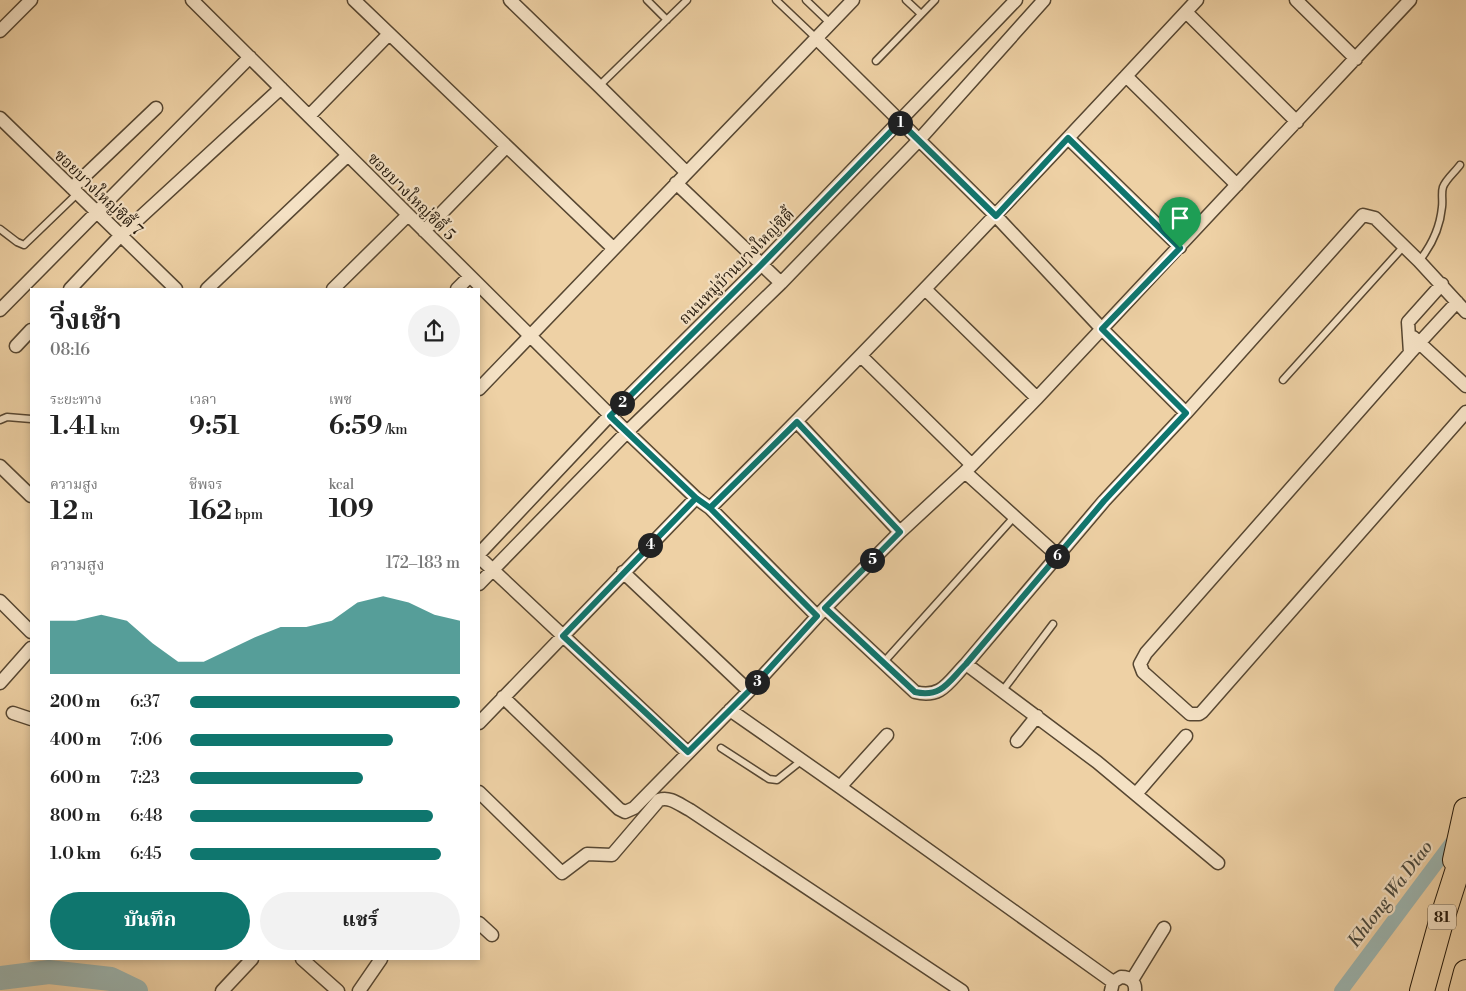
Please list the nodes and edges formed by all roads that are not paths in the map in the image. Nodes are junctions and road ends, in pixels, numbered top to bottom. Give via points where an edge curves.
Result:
1 (31, 0) edge
2 (192, 0) edge
3 (354, 0) edge
4 (510, 0) edge
5 (647, 0) edge
6 (687, 0) edge
7 (776, 0) edge
8 (806, 0) edge
9 (853, 0) edge
10 (906, 0) edge
11 (934, 0) edge
12 (1016, 0) edge
13 (1044, 0) edge
14 (1197, 0) edge
15 (1296, 0) edge
16 (1410, 0) edge
17 (1186, 12) junction
18 (921, 14) junction
19 (667, 20) junction
20 (830, 23) junction
21 (0, 32) edge
22 (389, 34) junction
23 (816, 38) junction
24 (250, 57) junction
25 (1356, 59) junction
26 (876, 61) dead end
27 (1126, 76) junction
28 (599, 86) junction
29 (281, 88) junction
30 (156, 108) dead end
31 (309, 116) junction
32 (0, 118) edge
33 (900, 122) junction
34 (1297, 122) junction
35 (1068, 138) junction
36 (919, 140) junction
37 (506, 147) junction
38 (348, 155) junction
39 (1460, 165) dead end
40 (686, 172) junction
41 (676, 184) junction
42 (1238, 185) junction
43 (75, 191) junction
44 (98, 213) junction
45 (408, 215) junction
46 (996, 216) junction
47 (0, 229) edge
48 (424, 231) junction
49 (121, 235) junction
50 (1404, 246) junction
51 (613, 248) junction
52 (1180, 248) junction
53 (1419, 261) junction
54 (761, 265) junction
55 (470, 276) junction
56 (781, 283) junction
57 (1442, 284) junction
58 (71, 288) edge
59 (175, 288) edge
60 (208, 288) edge
61 (334, 288) edge
62 (458, 288) edge
63 (925, 289) junction
64 (1457, 302) junction
65 (0, 310) edge
66 (1466, 312) edge
67 (1102, 329) junction
68 (30, 331) edge
69 (529, 335) junction
70 (16, 346) dead end
71 (1414, 348) junction
72 (861, 356) junction
73 (1283, 380) dead end
74 (1466, 386) edge
75 (480, 388) edge
76 (1037, 398) junction
77 (1466, 412) edge
78 (1186, 413) junction
79 (610, 416) junction
80 (30, 419) edge
81 (0, 420) edge
82 (797, 422) junction
83 (627, 432) junction
84 (0, 466) edge
85 (969, 468) junction
86 (30, 492) edge
87 (696, 498) junction
88 (710, 508) junction
89 (1015, 516) junction
90 (900, 532) junction
91 (480, 555) edge
92 (1058, 556) junction
93 (480, 557) edge
94 (492, 571) junction
95 (624, 572) junction
96 (480, 583) edge
97 (0, 601) edge
98 (821, 612) junction
99 (1053, 624) dead end
100 (30, 631) edge
101 (563, 636) junction
102 (30, 649) edge
103 (883, 663) junction
104 (966, 664) junction
105 (0, 683) edge
106 (1003, 690) junction
107 (749, 691) junction
108 (503, 697) junction
109 (730, 710) junction
110 (13, 713) dead end
111 (1037, 716) junction
112 (30, 719) edge
113 (480, 721) edge
114 (887, 735) dead end
115 (1186, 736) dead end
116 (1017, 742) dead end
117 (721, 748) dead end
118 (688, 752) junction
119 (801, 761) junction
120 (840, 787) junction
121 (480, 793) edge
122 (1136, 794) junction
123 (1466, 810) edge
124 (1466, 844) edge
125 (1218, 862) dead end
126 (1441, 922) junction
127 (480, 925) edge
128 (1164, 928) dead end
129 (492, 935) dead end
130 (251, 960) edge
131 (303, 960) edge
132 (380, 960) edge
133 (1466, 972) edge
134 (1134, 985) edge
135 (1112, 987) edge
136 (222, 991) edge
137 (338, 991) edge
138 (359, 991) edge
139 (962, 991) edge
140 (1422, 991) edge
141 (1461, 991) edge

1 - 21 street
2 - 24 street, ซอยบางใหญ่ซิตี้ 5
3 - 22 street
4 - 28 street
5 - 19 lane
6 - 19 lane
7 - 23 lane
8 - 20 lane
9 - 20 street
10 - 18 lane
11 - 18 lane
12 - 33 street, ถนนหมู่บ้านบางใหญ่ซิตี้
13 - 36 street
14 - 17 street
15 - 25 street
16 - 25 street
17 - 27 street
17 - 34 street
18 - 26 lane
19 - 28 lane
20 - 23 street
22 - 31 street
22 - 37 street
23 - 33 street
23 - 40 street
24 - 29 street, ซอยบางใหญ่ซิตี้ 5
24 - 44 street
25 - 34 street
27 - 35 street
27 - 42 street
28 - 40 street
29 - 31 street, ซอยบางใหญ่ซิตี้ 5
29 - 49 street
30 - 43 street
31 - 38 street, ซอยบางใหญ่ซิตี้ 5
32 - 43 street, ซอยบางใหญ่ซิตี้ 7
33 - 36 street
33 - 54 street, ถนนหมู่บ้านบางใหญ่ซิตี้
34 - 42 street
35 - 46 street
35 - 52 street
36 - 46 street
36 - 56 street
37 - 48 street
37 - 51 street
38 - 45 street, ซอยบางใหญ่ซิตี้ 5
38 - 60 street
39 - 53 lane via 1442,189 1438,229 1431,246
40 - 41 street
41 - 51 street
41 - 54 street
42 - 52 street
43 - 44 street, ซอยบางใหญ่ซิตี้ 7
43 - 47 lane via 24,245
44 - 49 street, ซอยบางใหญ่ซิตี้ 7
44 - 65 street
45 - 48 street, ซอยบางใหญ่ซิตี้ 5
45 - 61 street
46 - 63 street
46 - 67 street
48 - 55 street, ซอยบางใหญ่ซิตี้ 5
49 - 58 street
49 - 59 street, ซอยบางใหญ่ซิตี้ 7
50 - 53 street
50 - 73 lane
50 - 78 street, ซอยบางใหญ่ซิตี้ 5 via 1375,218 1363,215
51 - 69 street
52 - 67 street
53 - 57 street
54 - 56 street
54 - 79 street, ถนนหมู่บ้านบางใหญ่ซิตี้
55 - 62 street
55 - 69 street, ซอยบางใหญ่ซิตี้ 5
56 - 83 street
57 - 64 street
57 - 71 street via 1407,324
63 - 72 street
63 - 76 street
64 - 66 street
64 - 71 street
67 - 76 street
67 - 78 street
68 - 70 street
69 - 75 street
69 - 79 street, ซอยบางใหญ่ซิตี้ 5
71 - 74 street
71 - 77 street via 1146,653 1140,664 1143,672 1190,714 1202,712
72 - 82 street
72 - 85 street
76 - 85 street
78 - 92 street, ซอยบางใหญ่ซิตี้ 5
79 - 83 street, ซอยบางใหญ่ซิตี้ 5
79 - 91 street, ถนนหมู่บ้านบางใหญ่ซิตี้
80 - 81 lane via 7,417
82 - 88 street
82 - 90 street
83 - 87 street, ซอยบางใหญ่ซิตี้ 5
83 - 94 street
84 - 86 street
85 - 89 street
85 - 90 street
87 - 88 street, ซอยบางใหญ่ซิตี้ 5
87 - 95 street
88 - 98 street, ซอยบางใหญ่ซิตี้ 5
89 - 92 street
89 - 103 lane
90 - 98 street
92 - 104 street, ซอยบางใหญ่ซิตี้ 5
93 - 94 street
94 - 96 street
94 - 101 street
95 - 101 street
95 - 107 street
97 - 100 street
98 - 103 street, ซอยบางใหญ่ซิตี้ 5
98 - 107 street
99 - 106 lane
101 - 108 street
101 - 118 street
102 - 105 street
103 - 104 street, ซอยบางใหญ่ซิตี้ 5 via 915,692 925,694 934,694 942,689
104 - 106 street
106 - 111 street
107 - 109 street
108 - 113 street
108 - 118 street via 625,812 634,808
109 - 118 street
109 - 119 street
110 - 112 street
111 - 116 street
111 - 122 street
114 - 120 street
115 - 122 street
117 - 119 lane via 769,779 777,780
119 - 120 street
120 - 135 street
121 - 139 street via 562,873 587,854 612,855 659,800 670,800 707,821
122 - 125 street
123 - 126 highway, 81
124 - 126 highway, 81
126 - 140 highway, 81
127 - 129 street
128 - 134 street
130 - 136 street
131 - 137 street
132 - 138 street
133 - 141 highway
134 - 135 street via 1122,977

